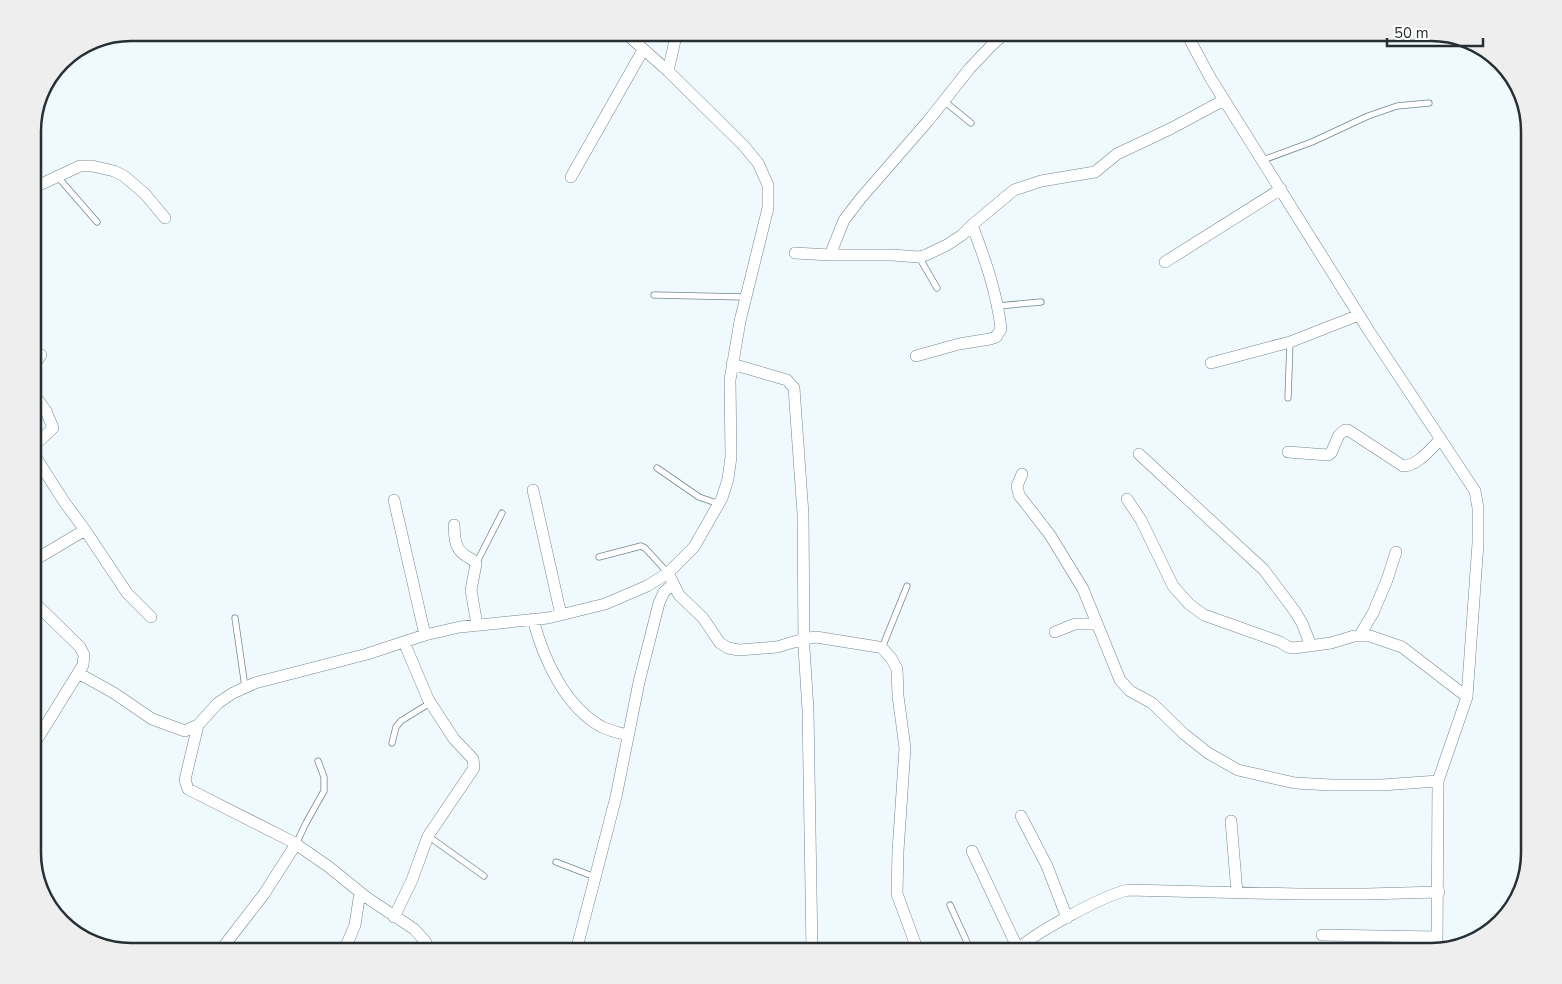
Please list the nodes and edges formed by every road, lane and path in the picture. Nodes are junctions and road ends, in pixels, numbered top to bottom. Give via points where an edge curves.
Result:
1 (634, 41) edge
2 (675, 41) edge
3 (996, 41) edge
4 (1191, 41) edge
5 (643, 50) junction
6 (668, 71) junction
7 (1224, 100) junction
8 (944, 101) junction
9 (1430, 104) dead end
10 (970, 123) dead end
11 (1263, 160) junction
12 (57, 176) junction
13 (571, 177) dead end
14 (41, 184) edge
15 (1281, 189) junction
16 (165, 218) dead end
17 (96, 222) dead end
18 (972, 224) junction
19 (796, 254) dead end
20 (830, 256) junction
21 (919, 257) junction
22 (1165, 262) dead end
23 (937, 288) dead end
24 (654, 295) dead end
25 (746, 297) junction
26 (1042, 302) dead end
27 (998, 306) junction
28 (1359, 315) junction
29 (1290, 342) junction
30 (916, 356) dead end
31 (1211, 363) dead end
32 (732, 364) junction
33 (1288, 398) dead end
34 (41, 404) edge
35 (1441, 439) junction
36 (41, 440) edge
37 (1288, 452) dead end
38 (1139, 454) dead end
39 (41, 466) edge
40 (657, 468) dead end
41 (1022, 474) dead end
42 (533, 490) dead end
43 (1128, 499) dead end
44 (394, 500) dead end
45 (719, 504) junction
46 (502, 513) dead end
47 (454, 525) dead end
48 (85, 530) junction
49 (1396, 552) dead end
50 (41, 557) edge
51 (600, 557) dead end
52 (476, 564) junction
53 (671, 579) junction
54 (907, 586) dead end
55 (41, 609) edge
56 (561, 615) junction
57 (151, 617) dead end
58 (235, 618) dead end
59 (533, 619) junction
60 (1096, 624) junction
61 (477, 625) junction
62 (1055, 632) dead end
63 (424, 635) junction
64 (1360, 635) junction
65 (804, 639) junction
66 (404, 642) junction
67 (1311, 646) junction
68 (882, 648) junction
69 (78, 674) junction
70 (245, 688) junction
71 (1467, 697) junction
72 (430, 703) junction
73 (198, 725) junction
74 (41, 733) edge
75 (628, 735) junction
76 (392, 743) dead end
77 (318, 761) dead end
78 (1438, 780) junction
79 (1021, 816) dead end
80 (1231, 821) dead end
81 (428, 836) junction
82 (296, 844) junction
83 (972, 851) dead end
84 (556, 862) dead end
85 (484, 876) dead end
86 (594, 877) junction
87 (360, 892) junction
88 (1438, 892) junction
89 (1237, 893) junction
90 (950, 905) dead end
91 (394, 917) junction
92 (1067, 918) junction
93 (1322, 935) dead end
94 (1437, 937) junction
95 (1437, 942) edge
96 (227, 943) edge
97 (348, 943) edge
98 (426, 943) edge
99 (578, 943) edge
100 (812, 943) edge
101 (915, 943) edge
102 (967, 943) edge
103 (1014, 943) edge
104 (1025, 943) edge

1 - 5 street
2 - 6 street
3 - 8 street
4 - 7 street
5 - 6 street
5 - 13 street
6 - 25 street via 744,146 758,163 768,185 768,208
7 - 11 street
7 - 18 street via 1117,154 1095,172 1041,181 1014,190
8 - 10 lane
8 - 20 street via 844,220
9 - 11 lane via 1397,106
11 - 15 street
12 - 14 street
12 - 16 street via 86,165 114,171 134,184
12 - 17 lane
15 - 22 street
15 - 28 street
18 - 21 street via 947,245
18 - 27 street
19 - 20 street
20 - 21 street
21 - 23 lane
24 - 25 lane
25 - 32 street
26 - 27 lane
27 - 30 street via 1001,329 996,337
28 - 29 street
28 - 35 street
29 - 31 street
29 - 33 lane
32 - 45 street via 731,457
32 - 65 street via 787,380 794,388 803,514
34 - 36 street via 53,428
35 - 37 street via 1407,466 1348,430 1339,434 1328,455
35 - 71 street via 1478,498 1478,553
38 - 67 street via 1264,570 1294,610
39 - 48 street
40 - 45 lane via 699,498
41 - 60 street via 1017,486 1019,495 1050,534 1076,576
42 - 56 street
43 - 67 street via 1173,586 1197,611 1288,647
44 - 63 street
45 - 53 street
46 - 52 lane
47 - 52 street via 457,548
48 - 50 street
48 - 57 street via 127,593
49 - 64 street via 1373,613
51 - 53 lane via 641,546
52 - 61 street via 471,590
53 - 56 street via 605,604
53 - 65 street via 679,595 728,648 777,647
53 - 75 street via 659,603
54 - 68 lane
55 - 69 street via 80,647 84,655
56 - 59 street
58 - 70 lane
59 - 61 street
59 - 75 street via 539,644 571,701 590,720
60 - 62 street via 1075,624
60 - 78 street via 1116,672 1130,691 1152,703 1184,734 1232,768 1295,783 1382,785
61 - 63 street
63 - 66 street
64 - 67 street
64 - 71 street via 1402,647
65 - 68 street
65 - 100 street
66 - 70 street
66 - 72 street
68 - 101 street via 897,669 905,748 898,894
69 - 73 street via 152,719 185,731
69 - 74 street
70 - 73 street via 218,703
71 - 78 street
72 - 76 lane via 403,720 394,731
72 - 81 street via 454,739 473,759 474,768
73 - 82 street via 185,780 188,789
75 - 86 street via 616,797
77 - 82 lane via 324,777 324,792
78 - 88 street
79 - 92 street via 1047,866
80 - 89 street
81 - 85 lane
81 - 91 street
82 - 87 street
82 - 96 street
83 - 103 street
84 - 86 lane
86 - 99 street
87 - 91 street
87 - 97 street via 355,925
88 - 89 street
88 - 94 street
89 - 92 street via 1128,890
90 - 102 lane
91 - 98 street via 414,929
92 - 104 street
93 - 94 street
94 - 95 street

